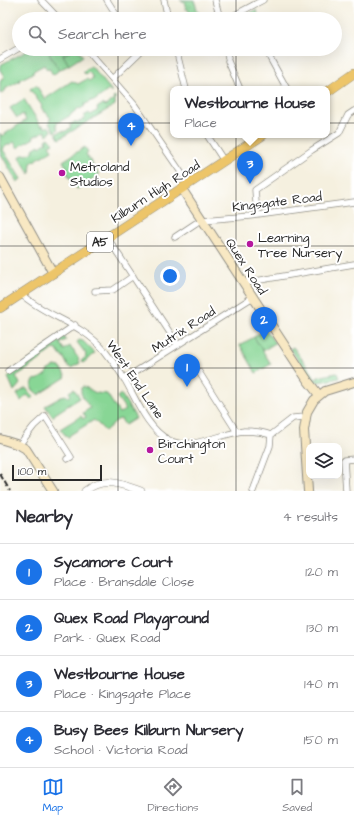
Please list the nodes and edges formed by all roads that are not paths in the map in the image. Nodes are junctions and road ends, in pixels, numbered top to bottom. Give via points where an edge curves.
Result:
1 (41, 0) edge
2 (107, 0) edge
3 (164, 0) edge
4 (216, 0) edge
5 (263, 0) edge
6 (52, 12) edge
7 (115, 12) edge
8 (167, 12) edge
9 (219, 12) edge
10 (241, 12) edge
11 (12, 52) edge
12 (93, 56) edge
13 (136, 56) edge
14 (178, 56) edge
15 (227, 56) edge
16 (270, 56) edge
17 (0, 59) edge
18 (354, 73) edge
19 (113, 78) junction
20 (185, 86) edge
21 (239, 86) edge
22 (285, 86) edge
23 (330, 90) edge
24 (354, 111) edge
25 (209, 138) edge
26 (258, 138) edge
27 (224, 161) junction
28 (0, 177) edge
29 (186, 186) junction
30 (354, 202) edge
31 (257, 215) junction
32 (203, 220) junction
33 (107, 237) junction
34 (175, 237) dead end
35 (354, 264) edge
36 (53, 273) junction
37 (133, 276) junction
38 (243, 282) junction
39 (96, 291) dead end
40 (21, 294) junction
41 (252, 297) junction
42 (0, 308) edge
43 (74, 325) junction
44 (178, 345) junction
45 (8, 371) dead end
46 (199, 372) dead end
47 (124, 379) junction
48 (354, 382) edge
49 (319, 395) junction
50 (305, 417) junction
51 (237, 432) junction
52 (271, 435) junction
53 (0, 439) edge
54 (19, 445) junction
55 (67, 459) dead end
56 (354, 459) edge
57 (53, 491) edge
58 (85, 491) edge
59 (141, 491) edge
60 (253, 491) edge
61 (308, 491) edge
62 (346, 491) edge

1 - 6 street
2 - 7 street
3 - 8 street
4 - 9 street
5 - 10 street
11 - 17 street
12 - 19 street
13 - 19 street
14 - 20 street
15 - 21 street
16 - 22 street
18 - 23 main road
19 - 29 street via 134,104
24 - 31 street via 348,116 339,133 255,190
25 - 27 street
26 - 27 main road, Kilburn High Road / A5
27 - 29 main road, Kilburn High Road / A5
28 - 36 main road
29 - 32 main road, Quex Road
29 - 33 main road, Kilburn High Road / A5
30 - 31 street, Kingsgate Road
31 - 32 street, Kingsgate Road
32 - 34 street
32 - 38 main road, Quex Road
33 - 36 main road, Kilburn High Road / A5
33 - 37 street
35 - 38 street
36 - 40 main road, Kilburn High Road / A5
37 - 39 street via 113,290
37 - 44 street
38 - 41 main road, Quex Road
40 - 42 main road, Kilburn High Road / A5
40 - 43 street, West End Lane
41 - 44 street, Mutrix Road
41 - 49 main road, Quex Road
43 - 45 street
43 - 47 street, West End Lane via 104,350
44 - 47 street, Mutrix Road
46 - 51 street
47 - 51 street, West End Lane via 144,414 158,432 169,440 188,443
48 - 49 main road via 331,388
49 - 50 main road
50 - 52 street via 292,418
50 - 61 main road
51 - 52 street, West End Lane via 254,431
52 - 60 street via 270,446
53 - 54 main road
54 - 55 street via 45,416 71,456
54 - 57 main road via 26,449
56 - 62 street via 344,460
58 - 59 street via 97,484 108,482

